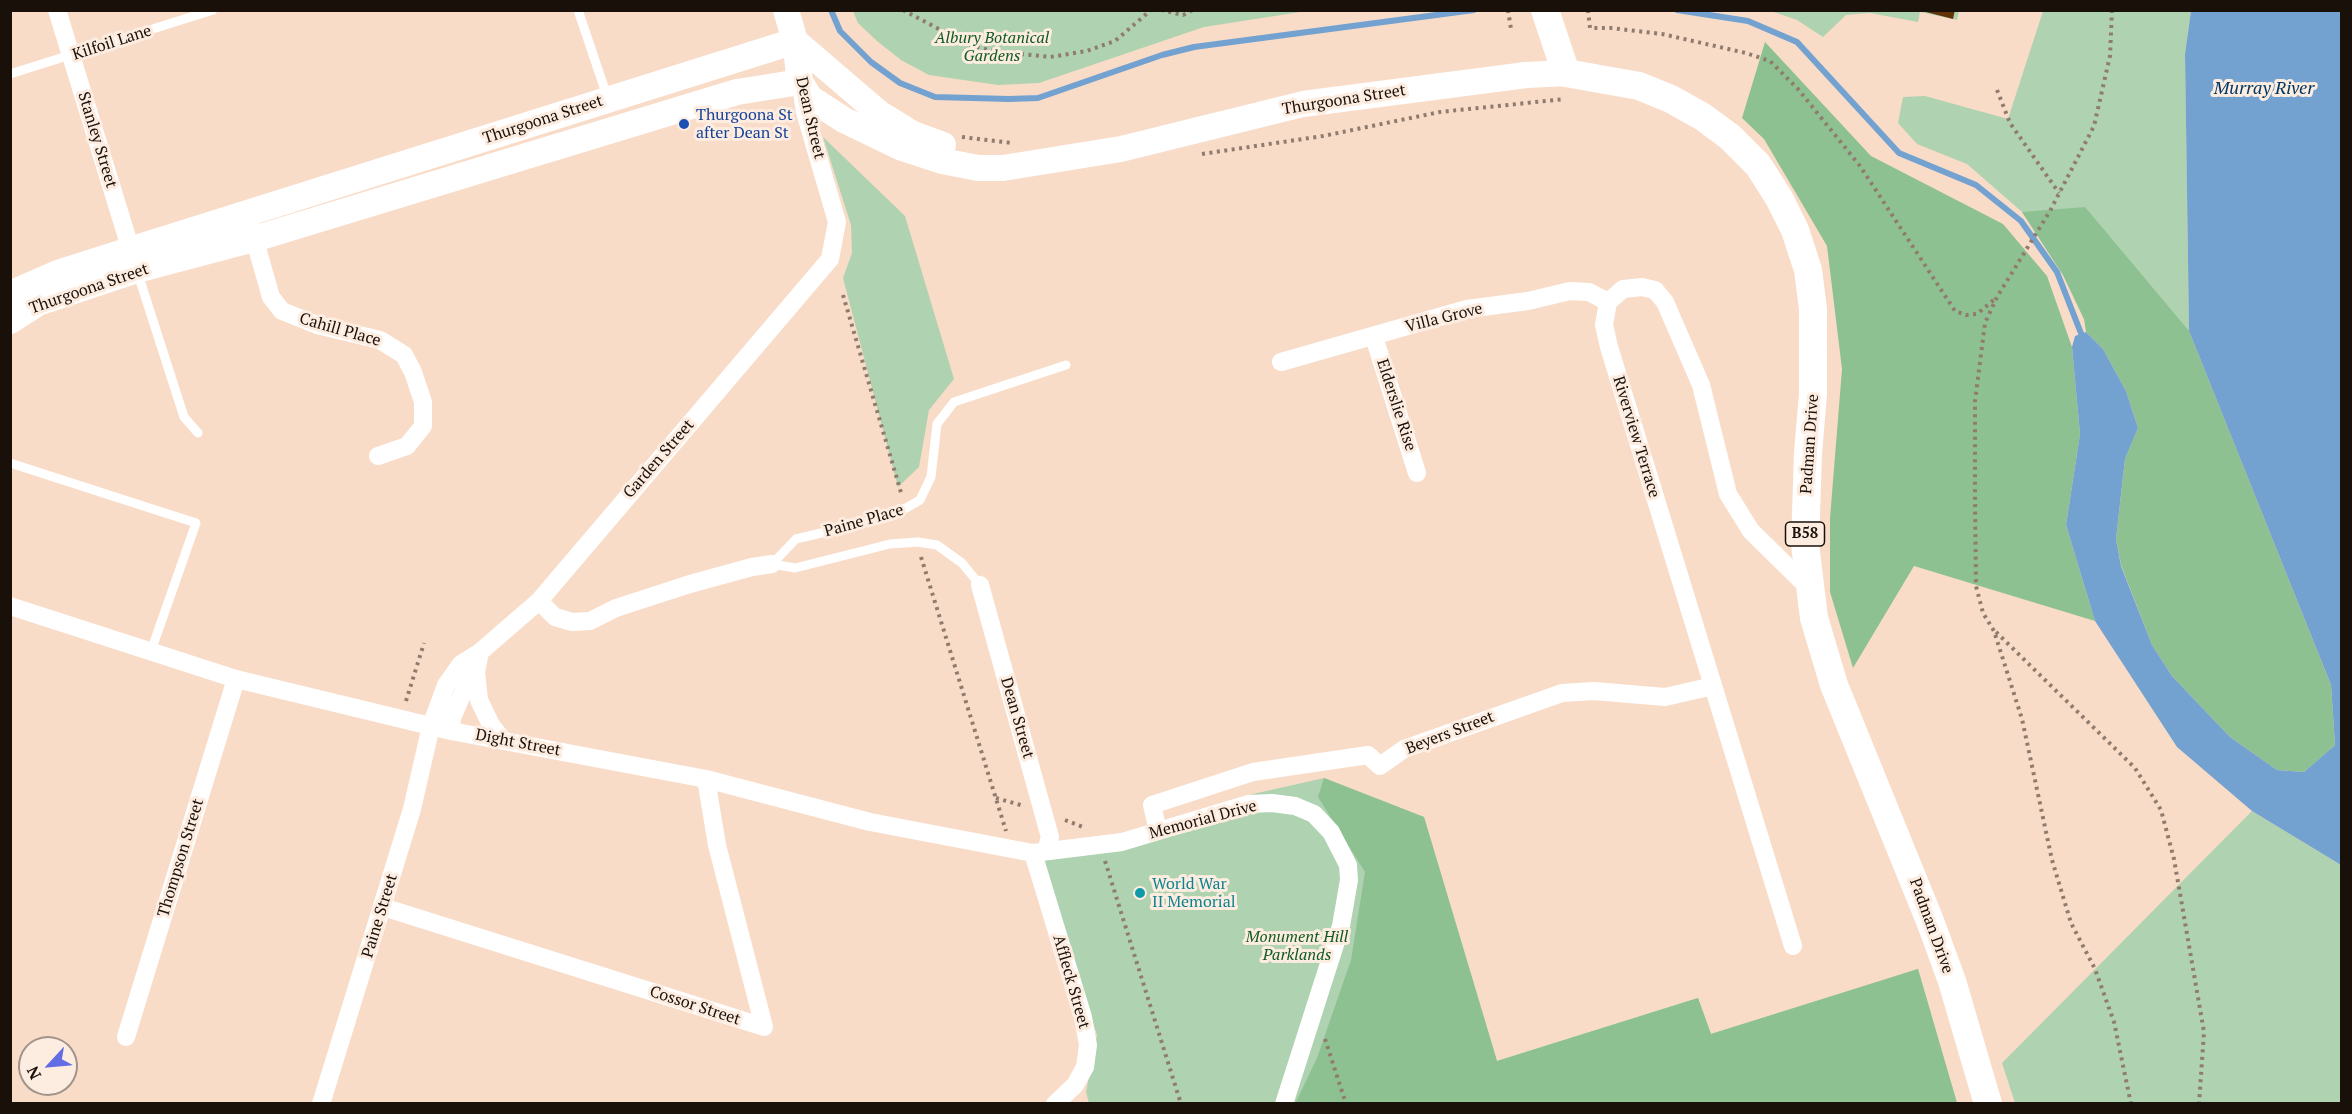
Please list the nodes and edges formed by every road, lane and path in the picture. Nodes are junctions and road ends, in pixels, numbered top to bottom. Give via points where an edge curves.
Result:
1 (57, 10) edge
2 (213, 10) edge
3 (578, 10) edge
4 (786, 10) edge
5 (903, 10) edge
6 (1151, 10) edge
7 (1161, 10) edge
8 (1193, 10) edge
9 (1508, 10) edge
10 (1588, 10) edge
11 (2112, 10) edge
12 (1548, 19) edge
13 (1511, 29) dead end
14 (795, 41) junction
15 (71, 55) junction
16 (10, 74) edge
17 (800, 81) junction
18 (1569, 86) junction
19 (1997, 90) dead end
20 (608, 99) junction
21 (617, 128) junction
22 (957, 136) dead end
23 (1020, 143) dead end
24 (1196, 155) dead end
25 (1054, 160) junction
26 (2059, 193) junction
27 (247, 214) junction
28 (254, 239) junction
29 (830, 259) joint
30 (134, 260) junction
31 (10, 294) edge
32 (843, 295) dead end
33 (1997, 297) junction
34 (1608, 302) junction
35 (10, 321) edge
36 (1374, 337) junction
37 (1281, 362) dead end
38 (1066, 365) dead end
39 (198, 433) dead end
40 (378, 456) dead end
41 (10, 463) edge
42 (1417, 474) dead end
43 (900, 490) dead end
44 (923, 543) junction
45 (772, 564) junction
46 (980, 585) joint
47 (1808, 587) junction
48 (539, 601) junction
49 (10, 606) edge
50 (1994, 631) junction
51 (424, 643) dead end
52 (151, 651) junction
53 (480, 652) junction
54 (236, 679) junction
55 (1713, 686) junction
56 (406, 701) dead end
57 (431, 726) junction
58 (451, 731) junction
59 (503, 740) junction
60 (706, 779) junction
61 (996, 798) junction
62 (1043, 812) junction
63 (1158, 831) junction
64 (1101, 847) junction
65 (1011, 849) junction
66 (1040, 852) junction
67 (383, 907) junction
68 (1793, 946) dead end
69 (1313, 1012) junction
70 (126, 1037) dead end
71 (321, 1104) edge
72 (1055, 1104) edge
73 (1181, 1104) edge
74 (1284, 1104) edge
75 (1346, 1104) edge
76 (1988, 1104) edge
77 (2132, 1104) edge
78 (2199, 1104) edge

1 - 15 street, Stanley Street
2 - 15 lane, Kilfoil Lane
3 - 20 lane
4 - 14 main road, Dean Street
5 - 6 path via 968,44 1050,57 1087,51 1114,41
7 - 8 path via 1183,15
9 - 13 path
10 - 33 path via 1590,28 1662,34 1770,62 1798,89 1860,166 1955,311 1977,314
11 - 26 path via 2110,56 2094,126
12 - 18 main road
14 - 17 main road, Dean Street
14 - 20 main road, Thurgoona Street
14 - 25 main road, Thurgoona Street via 879,113 913,134 978,154
15 - 16 lane, Kilfoil Lane
15 - 30 street, Stanley Street
17 - 21 main road, Thurgoona Street via 737,92
17 - 25 main road, Thurgoona Street via 810,98 844,120 925,156 959,166 992,169
17 - 29 street, Dean Street via 805,112 837,222
18 - 24 path via 1323,136
18 - 25 main road, Thurgoona Street via 1526,75 1304,104 1150,142
18 - 47 main road, Padman Drive / B58 via 1639,86 1703,117 1758,165 1795,230 1808,270 1814,320 1806,496
19 - 26 path via 2010,123
20 - 21 main road
20 - 27 main road, Thurgoona Street
21 - 28 main road, Thurgoona Street
22 - 23 path
26 - 33 path
27 - 28 street, Cahill Place
27 - 30 main road, Thurgoona Street
28 - 30 main road, Thurgoona Street
28 - 40 street, Cahill Place via 271,297 282,311 317,325 380,340 404,355 423,402 423,426 407,446
29 - 48 street, Garden Street
30 - 31 main road, Thurgoona Street via 58,273
30 - 35 main road, Thurgoona Street via 38,303
30 - 39 lane via 184,417
32 - 43 path
33 - 50 path via 1985,322 1975,401 1976,586 1983,613
34 - 36 street, Villa Grove via 1589,292 1570,291 1467,309
34 - 47 street via 1623,289 1641,287 1655,290 1665,302 1701,385 1728,494 1751,531
34 - 55 street, Riverview Terrace via 1604,325 1609,347
36 - 37 street, Villa Grove
36 - 42 street, Elderslie Rise
38 - 45 lane, Paine Place via 954,402 937,424 931,477 920,500 892,516 796,539
41 - 52 lane via 196,523
44 - 45 lane, Paine Place via 890,544 795,568
44 - 46 lane, Paine Place via 937,546 955,558
44 - 61 path via 921,557
45 - 48 street, Paine Place via 690,584 616,608 590,621 572,622 555,617
46 - 62 street, Dean Street
47 - 76 main road, Padman Drive / B58 via 1834,686 1930,921
48 - 53 street, Garden Street
49 - 52 street, Dight Street
50 - 77 path via 2022,719 2052,860 2071,923 2095,969 2114,1022
50 - 78 path via 2135,768 2161,810 2174,859 2204,1032
51 - 56 path
52 - 54 street, Dight Street
53 - 57 street, Garden Street via 461,664 446,685
53 - 58 street, Garden Street via 452,718
53 - 59 street via 476,672 479,700
54 - 57 street, Dight Street
54 - 70 street, Thompson Street
55 - 63 street, Beyers Street via 1665,697 1594,691 1562,693 1404,749 1380,766 1368,754 1253,772 1152,805
55 - 68 street, Riverview Terrace
57 - 58 street, Dight Street
57 - 67 street, Paine Street
58 - 59 street, Dight Street
59 - 60 street, Dight Street
60 - 65 street, Dight Street via 870,822
60 - 67 street, Cossor Street via 717,844 764,1028
61 - 62 path
61 - 65 path
62 - 64 path via 1094,832
62 - 66 street, Dean Street via 1050,837
63 - 64 street, Memorial Drive
63 - 69 street, Memorial Drive via 1248,804 1272,803 1314,814 1331,832 1348,865 1349,880 1341,926
64 - 66 street, Memorial Drive
64 - 73 path
65 - 66 street, Dight Street
66 - 72 street, Affleck Street via 1088,1045 1085,1067 1075,1085
67 - 71 street, Paine Street
69 - 74 street, Memorial Drive
69 - 75 path via 1332,1055

